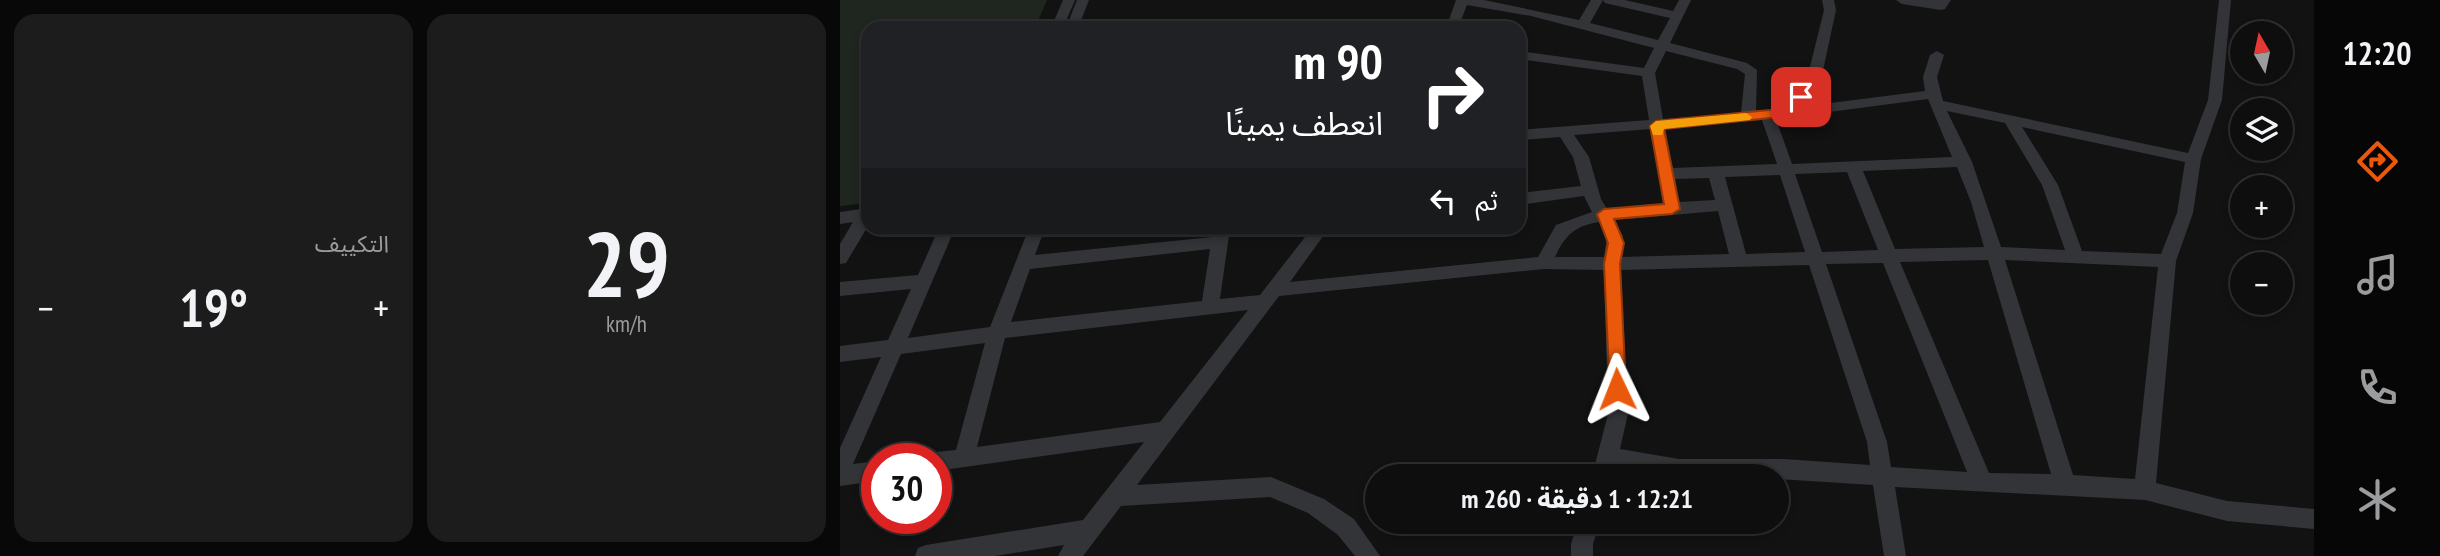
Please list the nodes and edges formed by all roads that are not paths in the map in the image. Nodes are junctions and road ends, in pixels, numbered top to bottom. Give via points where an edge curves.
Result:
1 (1069, 0) edge
2 (1083, 0) edge
3 (1597, 0) edge
4 (1609, 0) edge
5 (1685, 0) edge
6 (1828, 0) edge
7 (1902, 0) edge
8 (1945, 0) edge
9 (2225, 0) edge
10 (1679, 16) junction
11 (1060, 21) edge
12 (1075, 21) edge
13 (1454, 21) edge
14 (1583, 24) junction
15 (1663, 46) junction
16 (1937, 55) dead end
17 (1526, 56) edge
18 (1648, 73) junction
19 (1936, 99) junction
20 (1776, 114) junction
21 (1748, 117) junction
22 (2012, 122) junction
23 (1656, 126) junction
24 (1564, 131) junction
25 (1526, 134) edge
26 (2193, 159) junction
27 (1964, 162) junction
28 (1853, 167) junction
29 (1786, 170) junction
30 (1716, 173) junction
31 (1666, 174) junction
32 (1590, 190) junction
33 (1526, 198) edge
34 (1724, 205) junction
35 (1672, 209) junction
36 (1604, 214) junction
37 (861, 215) edge
38 (840, 218) edge
39 (861, 224) edge
40 (944, 235) edge
41 (1034, 235) edge
42 (1221, 235) edge
43 (1316, 235) edge
44 (1995, 253) junction
45 (1889, 255) junction
46 (2076, 257) junction
47 (840, 258) edge
48 (1816, 258) junction
49 (1740, 261) junction
50 (2167, 261) junction
51 (1024, 263) junction
52 (1544, 263) junction
53 (1612, 264) junction
54 (924, 281) junction
55 (840, 289) edge
56 (1270, 295) junction
57 (1210, 307) junction
58 (998, 333) junction
59 (894, 348) junction
60 (840, 354) edge
61 (1166, 430) junction
62 (964, 458) junction
63 (952, 460) edge
64 (1607, 464) edge
65 (1789, 469) edge
66 (840, 471) edge
67 (861, 473) edge
68 (840, 476) edge
69 (1883, 477) junction
70 (1982, 483) junction
71 (2065, 484) junction
72 (2145, 491) junction
73 (1116, 496) junction
74 (2314, 519) edge
75 (1089, 530) junction
76 (1585, 534) edge
77 (926, 556) edge
78 (1069, 556) edge
79 (1368, 556) edge
80 (1582, 556) edge
81 (1895, 556) edge

1 - 11 street
2 - 12 street
3 - 14 street
4 - 10 street
5 - 10 street
6 - 20 street via 1830,10 1814,80
7 - 8 street via 1933,7
9 - 26 street via 2215,100
10 - 15 street
13 - 14 street via 1462,0
14 - 15 street
15 - 18 street
15 - 21 street via 1752,70
16 - 19 street via 1930,77
17 - 18 street
18 - 23 street
19 - 20 street
19 - 22 street
19 - 27 street
20 - 21 street
20 - 29 street
21 - 23 street
22 - 26 street
22 - 46 street via 2050,185
23 - 24 street
23 - 31 street
24 - 25 street
24 - 32 street via 1581,157
26 - 50 street via 2185,213
27 - 28 street
27 - 44 street
28 - 29 street
28 - 45 street
29 - 30 street
29 - 48 street
30 - 31 street
30 - 34 street
31 - 35 street
32 - 33 street
32 - 36 street
34 - 35 street
34 - 49 street
35 - 36 street
36 - 52 street via 1563,228
36 - 53 street via 1616,243
37 - 38 street
39 - 47 street
40 - 54 street
41 - 51 street
42 - 51 street
42 - 57 street
43 - 56 street
44 - 45 street
44 - 46 street
44 - 71 street
45 - 48 street
45 - 70 street
46 - 50 street
48 - 49 street
48 - 69 street via 1877,442
49 - 53 street
50 - 72 street
51 - 58 street
52 - 53 street
52 - 56 street
53 - 64 street via 1618,414
54 - 55 street
54 - 59 street
56 - 57 street
56 - 61 street
57 - 58 street
58 - 59 street
58 - 62 street
59 - 60 street
59 - 66 street
61 - 62 street
61 - 73 street
62 - 63 street
65 - 69 street
67 - 68 street
69 - 70 street
69 - 81 street
70 - 71 street
71 - 72 street
72 - 74 street via 2227,511
73 - 75 street
73 - 79 street via 1271,487 1316,506 1346,527
75 - 77 street
75 - 78 street
76 - 80 street

